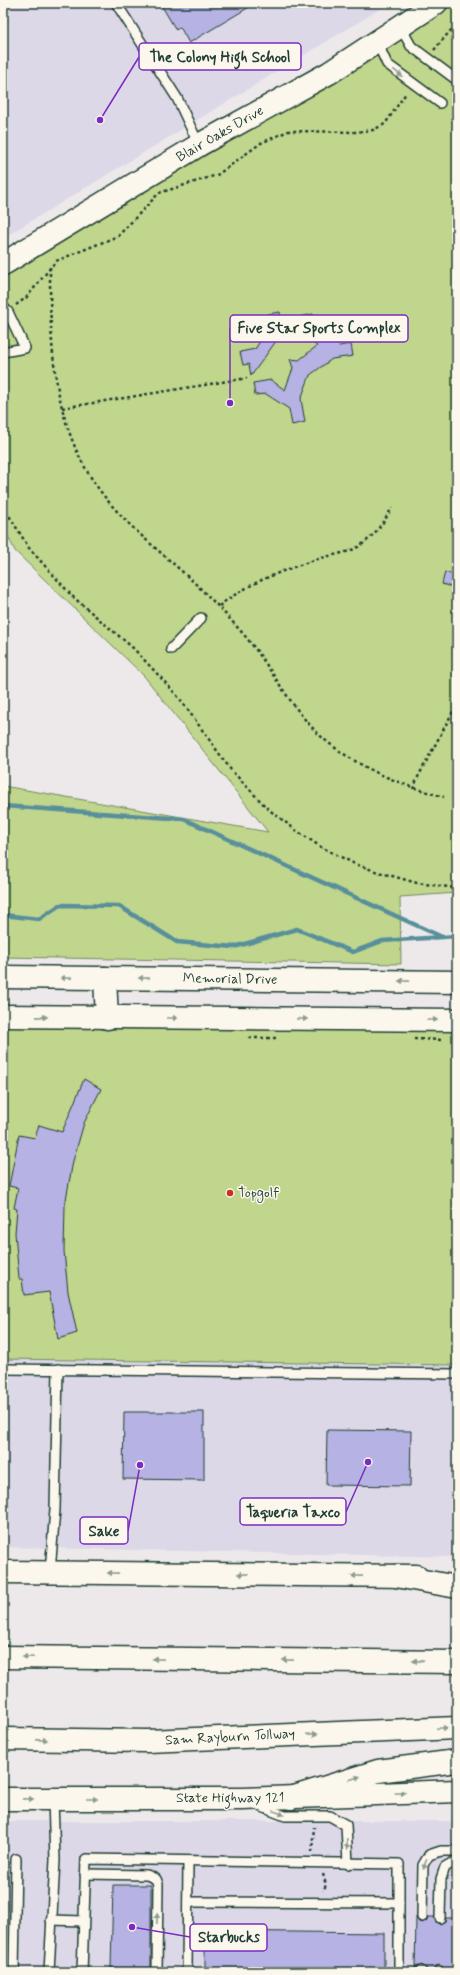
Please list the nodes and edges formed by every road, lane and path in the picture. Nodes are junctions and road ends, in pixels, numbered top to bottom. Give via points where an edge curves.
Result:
1 (116, 3) edge
2 (436, 3) edge
3 (457, 24) edge
4 (400, 26) junction
5 (377, 42) junction
6 (434, 50) dead end
7 (454, 78) dead end
8 (406, 92) dead end
9 (440, 103) dead end
10 (199, 144) junction
11 (3, 264) edge
12 (50, 267) junction
13 (5, 309) edge
14 (3, 352) edge
15 (247, 378) dead end
16 (62, 408) junction
17 (3, 506) edge
18 (392, 508) dead end
19 (218, 606) junction
20 (201, 618) dead end
21 (171, 649) dead end
22 (457, 704) edge
23 (413, 789) junction
24 (444, 797) dead end
25 (457, 888) edge
26 (3, 977) edge
27 (105, 978) junction
28 (457, 982) edge
29 (3, 1016) edge
30 (107, 1018) junction
31 (457, 1020) edge
32 (3, 1369) edge
33 (58, 1370) junction
34 (457, 1374) edge
35 (3, 1572) edge
36 (50, 1572) junction
37 (396, 1576) junction
38 (457, 1576) edge
39 (457, 1587) edge
40 (3, 1657) edge
41 (457, 1662) edge
42 (457, 1728) edge
43 (3, 1739) edge
44 (457, 1761) edge
45 (457, 1791) edge
46 (291, 1798) junction
47 (3, 1799) edge
48 (53, 1799) junction
49 (243, 1799) junction
50 (314, 1826) dead end
51 (457, 1851) edge
52 (312, 1855) dead end
53 (16, 1859) dead end
54 (188, 1861) junction
55 (457, 1863) edge
56 (348, 1864) junction
57 (323, 1871) dead end
58 (85, 1874) junction
59 (323, 1896) dead end
60 (188, 1902) junction
61 (399, 1903) junction
62 (422, 1917) dead end
63 (440, 1918) dead end
64 (51, 1920) junction
65 (84, 1921) junction
66 (14, 1972) edge
67 (49, 1972) edge
68 (82, 1972) edge
69 (157, 1972) edge
70 (187, 1972) edge
71 (399, 1972) edge

1 - 10 lane via 177,98
2 - 4 main road, Blair Oaks Drive
3 - 6 path
4 - 5 main road, Blair Oaks Drive
4 - 7 lane via 411,46
5 -> 9 lane via 387,64
5 - 10 main road, Blair Oaks Drive via 329,73
8 - 12 path via 384,124 373,130 288,131 261,143 217,175 159,193 118,236 56,261
10 - 11 main road, Blair Oaks Drive
12 - 13 path via 26,298
12 - 16 path via 54,373
13 - 14 lane via 25,348
15 - 16 path
16 - 19 path via 81,459 113,510
17 - 25 path via 29,548 72,596 133,648 163,680 231,770 268,808 321,847 356,864 418,883
18 - 19 path via 380,528 357,548 271,575
19 - 23 path via 246,638 307,722 328,743 384,778
20 - 21 lane
22 - 23 path
23 - 24 path
27 -> 26 main road, Memorial Drive
28 -> 27 main road, Memorial Drive
27 - 30 main road
29 -> 30 main road
30 -> 31 main road
32 - 33 lane
33 - 34 lane
33 - 36 lane via 55,1509
35 - 36 main road
37 -> 36 main road
37 - 38 main road
37 - 39 main road
41 -> 40 main road
43 -> 42 main road, Sam Rayburn Tollway via 147,1741
46 -> 44 main road via 378,1771
46 -> 45 main road, State Highway 121
46 - 49 main road, State Highway 121
47 -> 48 main road, State Highway 121
48 -> 49 main road, State Highway 121
48 - 64 lane via 55,1860
49 -> 56 lane via 285,1816 330,1816 346,1825
50 - 52 path
51 -> 62 lane via 441,1851 429,1855 423,1865
53 - 66 lane
54 - 56 lane
54 - 58 lane via 86,1859
54 - 60 lane
55 - 63 lane via 445,1867 441,1879
56 - 61 lane via 399,1864
57 - 59 path via 326,1885
58 - 65 lane
69 -> 58 lane via 156,1879 147,1875
60 - 61 lane
60 - 70 lane
61 - 71 lane
64 - 65 lane
64 - 67 lane
65 - 68 lane

